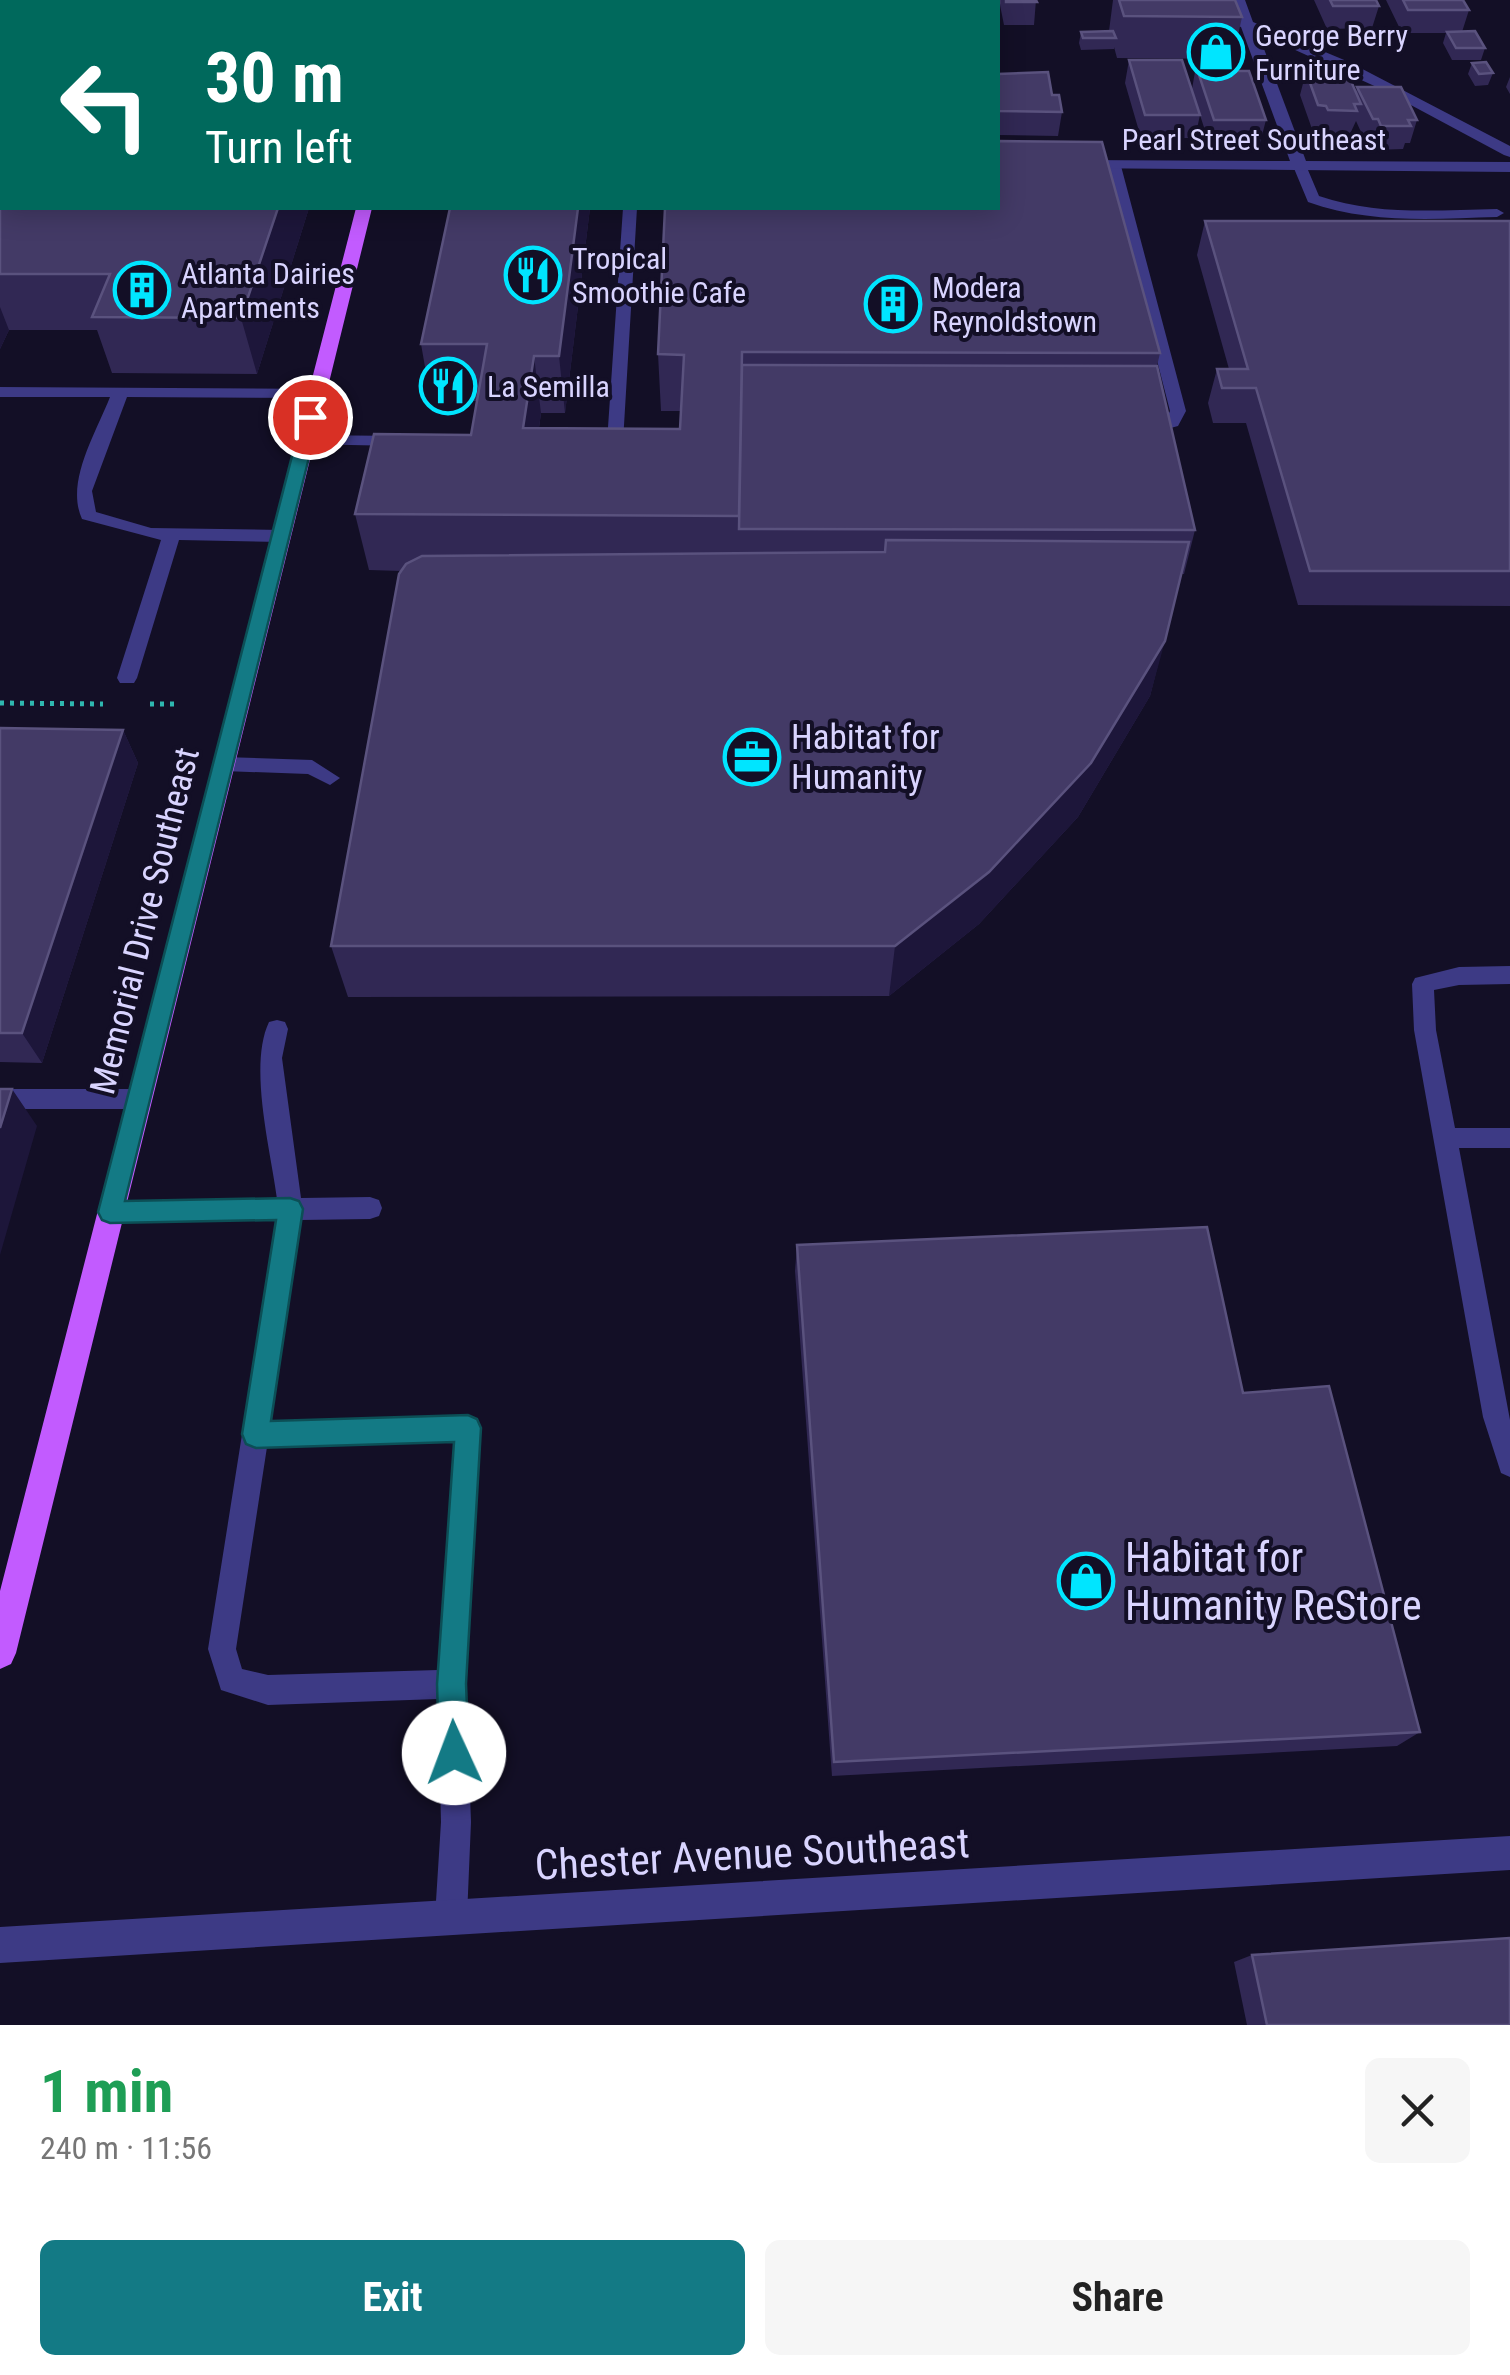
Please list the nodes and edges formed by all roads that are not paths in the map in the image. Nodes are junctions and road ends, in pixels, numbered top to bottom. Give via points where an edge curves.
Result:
1 (1168, 0) edge
2 (1238, 0) edge
3 (1249, 24) junction
4 (1510, 152) edge
5 (1056, 165) edge
6 (1114, 166) junction
7 (1300, 166) junction
8 (1510, 167) edge
9 (363, 210) edge
10 (630, 210) edge
11 (1498, 212) dead end
12 (0, 392) edge
13 (120, 392) junction
14 (317, 393) junction
15 (1152, 428) edge
16 (304, 440) junction
17 (429, 441) edge
18 (595, 442) edge
19 (170, 536) junction
20 (280, 536) junction
21 (127, 678) dead end
22 (223, 764) junction
23 (330, 778) dead end
24 (1510, 975) edge
25 (277, 1029) dead end
26 (0, 1099) edge
27 (139, 1099) junction
28 (1447, 1138) junction
29 (1510, 1138) edge
30 (370, 1208) dead end
31 (290, 1209) junction
32 (110, 1212) junction
33 (256, 1434) junction
34 (1510, 1464) edge
35 (0, 1652) edge
36 (452, 1684) junction
37 (1510, 1854) edge
38 (452, 1917) junction
39 (0, 1945) edge

1 - 3 street
2 - 3 street
3 - 4 street via 1412,98
3 - 7 street
5 - 6 street, Pearl Street Southeast
6 - 7 street, Pearl Street Southeast
6 - 15 lane via 1178,411 1172,422
7 - 8 street, Pearl Street Southeast
7 - 11 lane via 1312,199 1330,206 1373,214
9 - 14 main road, Memorial Drive Southeast
10 - 18 lane via 624,442
12 - 13 lane
13 - 14 lane
13 - 19 lane via 83,491 88,515
14 - 16 main road, Memorial Drive Southeast
16 - 17 lane
16 - 20 main road, Memorial Drive Southeast
19 - 20 lane
19 - 21 lane
20 - 22 main road, Memorial Drive Southeast
22 - 23 lane via 312,768
22 - 27 main road, Memorial Drive Southeast
24 - 28 lane via 1423,984 1425,1030
25 - 31 lane via 270,1058
26 - 27 lane
27 - 32 main road, Memorial Drive Southeast
28 - 29 lane
28 - 34 lane
30 - 31 lane
31 - 32 lane
31 - 33 lane
32 - 35 main road, Memorial Drive Southeast
33 - 36 lane via 468,1428
33 - 36 lane via 222,1648 231,1680 268,1690
36 - 38 lane
37 - 38 street, Chester Avenue Southeast
38 - 39 street, Chester Avenue Southeast

